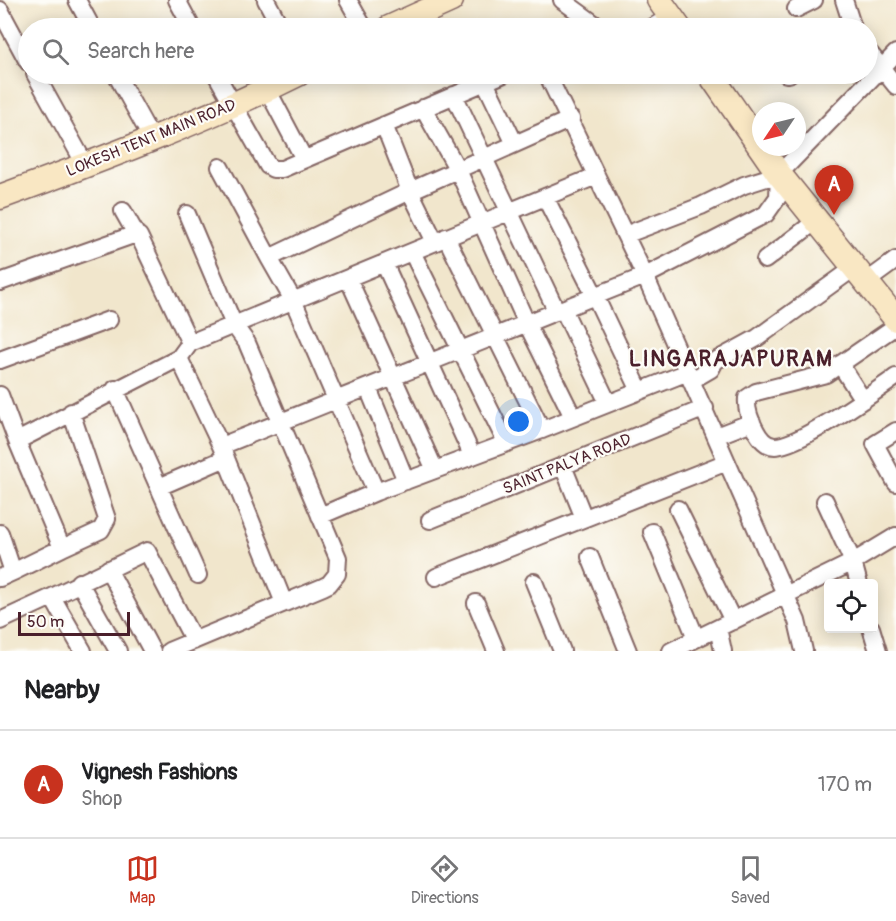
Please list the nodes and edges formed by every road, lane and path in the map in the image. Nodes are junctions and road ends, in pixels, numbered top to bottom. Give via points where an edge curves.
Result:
1 (77, 0) edge
2 (177, 0) edge
3 (266, 0) edge
4 (348, 0) edge
5 (562, 0) edge
6 (814, 0) edge
7 (844, 0) edge
8 (442, 2) edge
9 (796, 9) dead end
10 (0, 10) edge
11 (87, 18) edge
12 (187, 18) edge
13 (276, 18) edge
14 (358, 18) edge
15 (409, 18) edge
16 (586, 18) edge
17 (850, 18) edge
18 (18, 43) edge
19 (896, 53) edge
20 (878, 65) edge
21 (881, 69) junction
22 (878, 72) edge
23 (41, 84) edge
24 (122, 84) edge
25 (222, 84) edge
26 (277, 84) edge
27 (480, 84) edge
28 (486, 84) edge
29 (552, 84) edge
30 (717, 84) edge
31 (866, 84) edge
32 (896, 86) edge
33 (267, 89) junction
34 (454, 95) junction
35 (234, 106) junction
36 (423, 108) junction
37 (571, 119) junction
38 (384, 125) junction
39 (152, 139) junction
40 (515, 144) junction
41 (484, 158) junction
42 (304, 159) junction
43 (86, 166) junction
44 (220, 167) dead end
45 (458, 170) junction
46 (779, 174) junction
47 (596, 176) junction
48 (410, 191) junction
49 (0, 197) edge
50 (545, 197) junction
51 (123, 211) dead end
52 (509, 211) junction
53 (187, 214) dead end
54 (816, 221) junction
55 (481, 223) junction
56 (136, 234) junction
57 (625, 235) junction
58 (441, 240) junction
59 (412, 252) junction
60 (269, 258) junction
61 (765, 260) dead end
62 (896, 260) edge
63 (384, 263) junction
64 (860, 275) junction
65 (645, 276) junction
66 (348, 278) junction
67 (0, 282) edge
68 (595, 296) junction
69 (293, 300) junction
70 (560, 310) junction
71 (896, 319) edge
72 (109, 320) dead end
73 (527, 324) junction
74 (234, 325) junction
75 (896, 326) edge
76 (495, 337) junction
77 (190, 343) junction
78 (461, 351) junction
79 (179, 358) junction
80 (0, 360) edge
81 (430, 363) junction
82 (840, 364) junction
83 (690, 376) junction
84 (896, 377) edge
85 (393, 378) junction
86 (368, 388) junction
87 (115, 389) junction
88 (640, 391) junction
89 (0, 394) edge
90 (863, 400) junction
91 (336, 401) junction
92 (608, 403) junction
93 (705, 408) junction
94 (71, 412) junction
95 (573, 417) junction
96 (752, 422) junction
97 (280, 423) junction
98 (542, 430) junction
99 (896, 431) edge
100 (716, 436) junction
101 (17, 441) junction
102 (506, 442) junction
103 (224, 452) junction
104 (472, 455) junction
105 (727, 462) junction
106 (563, 466) junction
107 (435, 470) junction
108 (406, 481) junction
109 (896, 483) edge
110 (159, 487) junction
111 (376, 492) junction
112 (825, 501) dead end
113 (678, 508) dead end
114 (320, 516) junction
115 (584, 518) junction
116 (430, 520) dead end
117 (652, 532) dead end
118 (0, 533) edge
119 (896, 536) edge
120 (62, 548) junction
121 (590, 557) dead end
122 (853, 562) junction
123 (108, 569) junction
124 (6, 575) edge
125 (198, 575) dead end
126 (436, 577) dead end
127 (858, 579) edge
128 (79, 582) junction
129 (534, 582) dead end
130 (52, 597) junction
131 (785, 597) junction
132 (284, 603) junction
133 (476, 603) dead end
134 (0, 621) edge
135 (726, 624) junction
136 (873, 633) edge
137 (199, 638) junction
138 (696, 638) junction
139 (82, 651) edge
140 (118, 651) edge
141 (152, 651) edge
142 (169, 651) edge
143 (214, 651) edge
144 (496, 651) edge
145 (562, 651) edge
146 (628, 651) edge
147 (671, 651) edge
148 (723, 651) edge
149 (804, 651) edge
150 (878, 651) edge

1 - 11 street
2 - 12 street
3 - 13 street
4 - 14 street
5 - 16 street
6 - 9 street
7 - 17 street
8 - 15 street
10 - 18 street
19 - 21 street
20 - 21 street
21 - 22 street
21 - 32 street
23 - 43 street
24 - 39 street
25 - 35 street
26 - 33 street, LOKESH TENT MAIN ROAD
27 - 34 street
28 - 40 street
29 - 37 street
30 - 46 street
31 - 46 street
33 - 35 street, LOKESH TENT MAIN ROAD
33 - 42 street
34 - 36 street
34 - 41 street
35 - 39 street, LOKESH TENT MAIN ROAD
35 - 42 street via 268,166 282,169
36 - 38 street
36 - 45 street
37 - 40 street
37 - 47 street
38 - 42 street
38 - 48 street
39 - 43 street, LOKESH TENT MAIN ROAD
40 - 41 street
41 - 45 street
41 - 52 street
43 - 49 street, LOKESH TENT MAIN ROAD
44 - 60 street
45 - 48 street
45 - 55 street
46 - 54 street
46 - 57 street
46 - 65 street via 778,197 766,214
47 - 50 street
47 - 57 street
48 - 58 street
48 - 60 street
50 - 52 street
50 - 68 street
51 - 56 street
52 - 55 street
52 - 70 street
53 - 74 street
54 - 61 street
54 - 64 street
55 - 58 street
55 - 73 street
56 - 67 street
56 - 77 street
57 - 65 street
58 - 59 street
58 - 76 street
59 - 63 street
59 - 78 street
60 - 69 street
62 - 64 street
63 - 66 street
63 - 81 street
64 - 71 street
64 - 83 street via 715,361 711,369
65 - 68 street
65 - 83 street
66 - 69 street
66 - 85 street
68 - 70 street
68 - 88 street
69 - 74 street
69 - 91 street
70 - 73 street
70 - 92 street
72 - 80 street
73 - 76 street
73 - 95 street
74 - 77 street
74 - 97 street via 247,343
75 - 82 street
76 - 78 street
76 - 98 street
77 - 79 street
78 - 81 street
78 - 102 street
79 - 87 street
79 - 103 street
81 - 85 street
81 - 104 street
82 - 90 street
82 - 96 street via 826,374 756,392 747,398
83 - 88 street
83 - 93 street
84 - 90 street
85 - 86 street
85 - 107 street
86 - 91 street
86 - 108 street
87 - 94 street
87 - 110 street
88 - 92 street
89 - 101 street
90 - 96 street via 785,444 773,446 762,441
91 - 97 street
91 - 111 street
92 - 95 street
93 - 100 street
93 - 106 street, SAINT PALYA ROAD
94 - 101 street
94 - 120 street via 107,519 101,530
95 - 98 street
96 - 100 street
97 - 103 street
97 - 114 street
98 - 102 street
99 - 109 street via 875,444
100 - 105 street
101 - 120 street
102 - 104 street
103 - 110 street
103 - 132 street
104 - 107 street
105 - 115 street
105 - 131 street
106 - 115 street
106 - 116 street, SAINT PALYA ROAD
107 - 108 street
108 - 111 street
110 - 125 street
111 - 114 street
112 - 122 street
113 - 135 street
114 - 132 street via 338,558 337,574 329,584
115 - 126 street
117 - 138 street
118 - 124 street
119 - 122 street
120 - 124 street
121 - 146 street
122 - 127 street
122 - 131 street
123 - 128 street
123 - 137 street via 147,551
123 - 141 street
128 - 130 street
128 - 140 street
129 - 145 street
130 - 134 street
130 - 139 street
131 - 135 street
131 - 149 street
132 - 137 street
133 - 144 street
135 - 138 street
135 - 148 street
136 - 150 street
137 - 142 street
137 - 143 street
138 - 147 street

